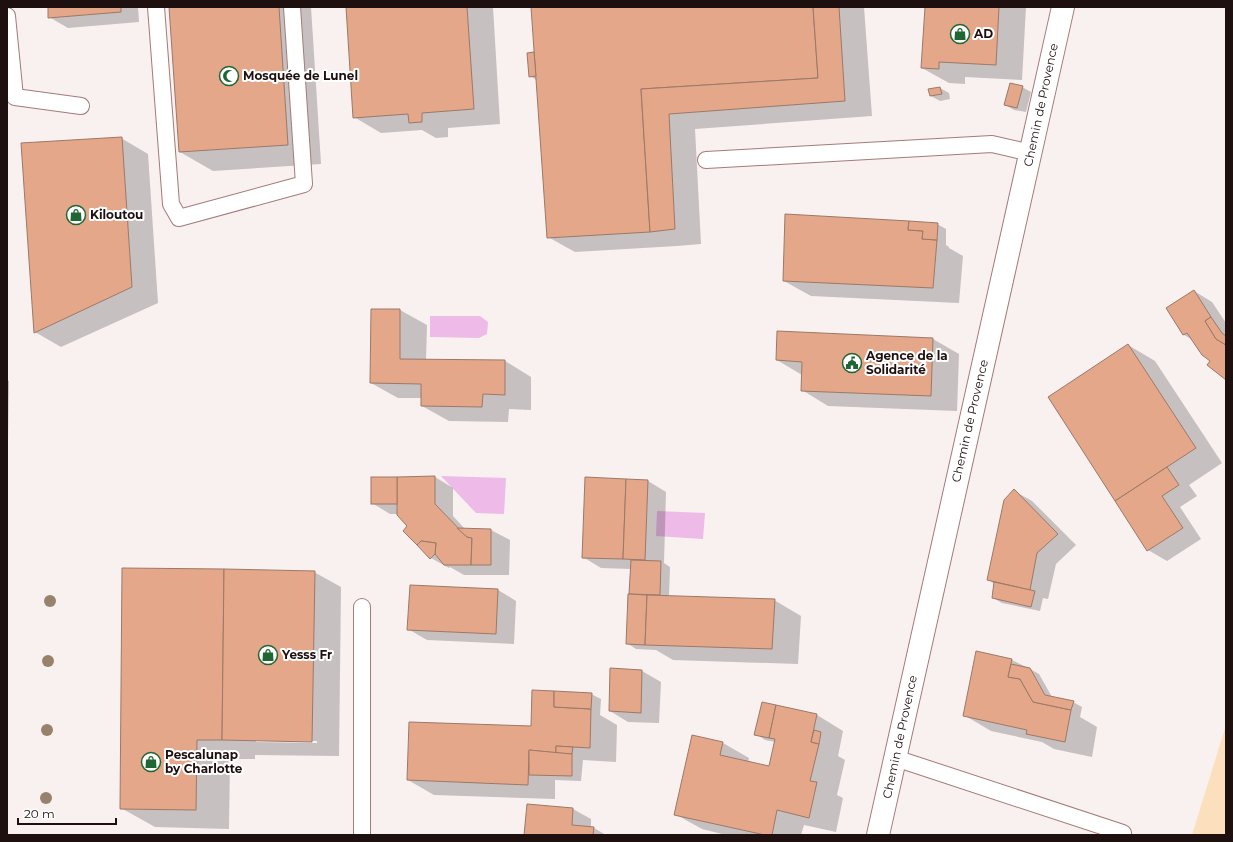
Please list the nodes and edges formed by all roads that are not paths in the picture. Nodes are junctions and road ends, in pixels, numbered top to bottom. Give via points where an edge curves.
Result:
1 (156, 7) edge
2 (292, 7) edge
3 (1063, 7) edge
4 (7, 16) edge
5 (81, 106) dead end
6 (1031, 152) junction
7 (706, 160) dead end
8 (362, 607) dead end
9 (895, 758) junction
10 (1123, 833) dead end
11 (362, 835) edge
12 (878, 835) edge

1 - 2 lane via 171,204 179,218 304,184
3 - 6 street, Chemin de Provence
4 - 5 lane via 15,97
6 - 7 lane via 992,144
6 - 9 street, Chemin de Provence
8 - 11 lane
9 - 10 lane
9 - 12 street, Chemin de Provence

